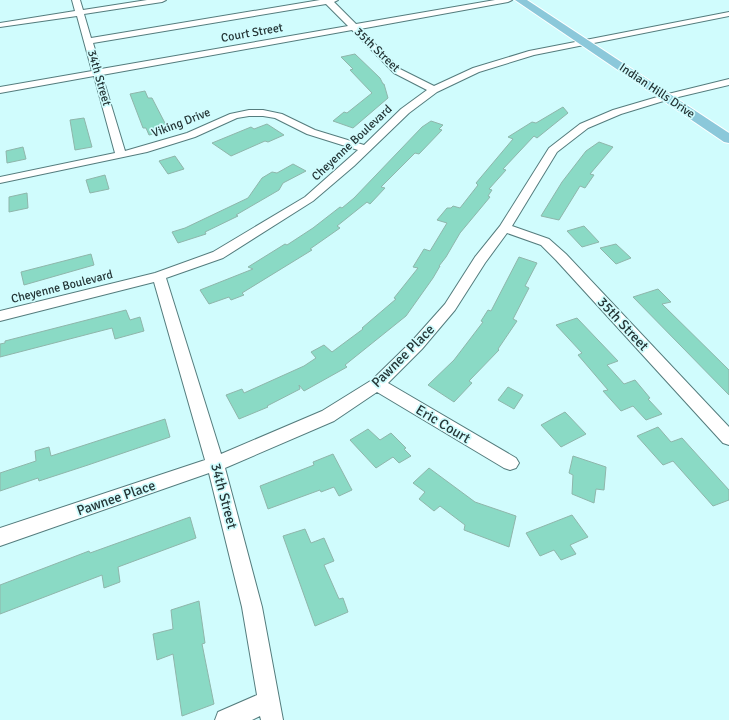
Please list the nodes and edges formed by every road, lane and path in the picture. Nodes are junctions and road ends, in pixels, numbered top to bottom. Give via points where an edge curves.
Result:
1 (76, 0) edge
2 (162, 0) edge
3 (329, 0) edge
4 (508, 0) edge
5 (520, 0) edge
6 (80, 12) junction
7 (729, 14) edge
8 (0, 25) edge
9 (354, 28) junction
10 (88, 41) junction
11 (584, 42) junction
12 (98, 73) junction
13 (729, 82) edge
14 (0, 90) edge
15 (434, 90) junction
16 (667, 97) junction
17 (729, 139) edge
18 (366, 149) junction
19 (122, 155) junction
20 (0, 180) edge
21 (505, 228) junction
22 (159, 276) junction
23 (0, 316) edge
24 (377, 384) junction
25 (729, 438) edge
26 (510, 463) dead end
27 (215, 464) junction
28 (0, 537) edge
29 (271, 711) edge
30 (226, 720) edge

1 - 6 street, 34th Street
2 - 6 street
3 - 9 street, 35th Street
3 - 10 street
4 - 9 street, Court Street
5 - 11 main road, Indian Hills Drive
6 - 8 street
6 - 10 street, 34th Street
7 - 11 street, Cheyenne Boulevard
9 - 12 street, Court Street
9 - 15 street, 35th Street via 397,71
10 - 12 street, 34th Street
11 - 15 street, Cheyenne Boulevard via 498,62
11 - 16 main road, Indian Hills Drive
12 - 14 street, Court Street
12 - 19 street, 34th Street
13 - 16 street, Pawnee Place
15 - 18 street, Cheyenne Boulevard via 405,111
16 - 17 main road, Indian Hills Drive
16 - 21 street, Pawnee Place via 618,112 584,126 553,150
18 - 19 street, Viking Drive via 311,132 278,116 249,113 234,116 171,142
18 - 22 street, Cheyenne Boulevard via 309,200 248,238 218,256
19 - 20 street, Viking Drive
21 - 24 street, Pawnee Place via 480,260 450,307 418,345
21 - 25 street, 35th Street via 545,242
22 - 23 street, Cheyenne Boulevard
22 - 27 street, 34th Street
24 - 26 street, Eric Court
24 - 27 street, Pawnee Place via 328,416
27 - 28 street, Pawnee Place
27 - 29 street, 34th Street via 238,548
29 - 30 street

